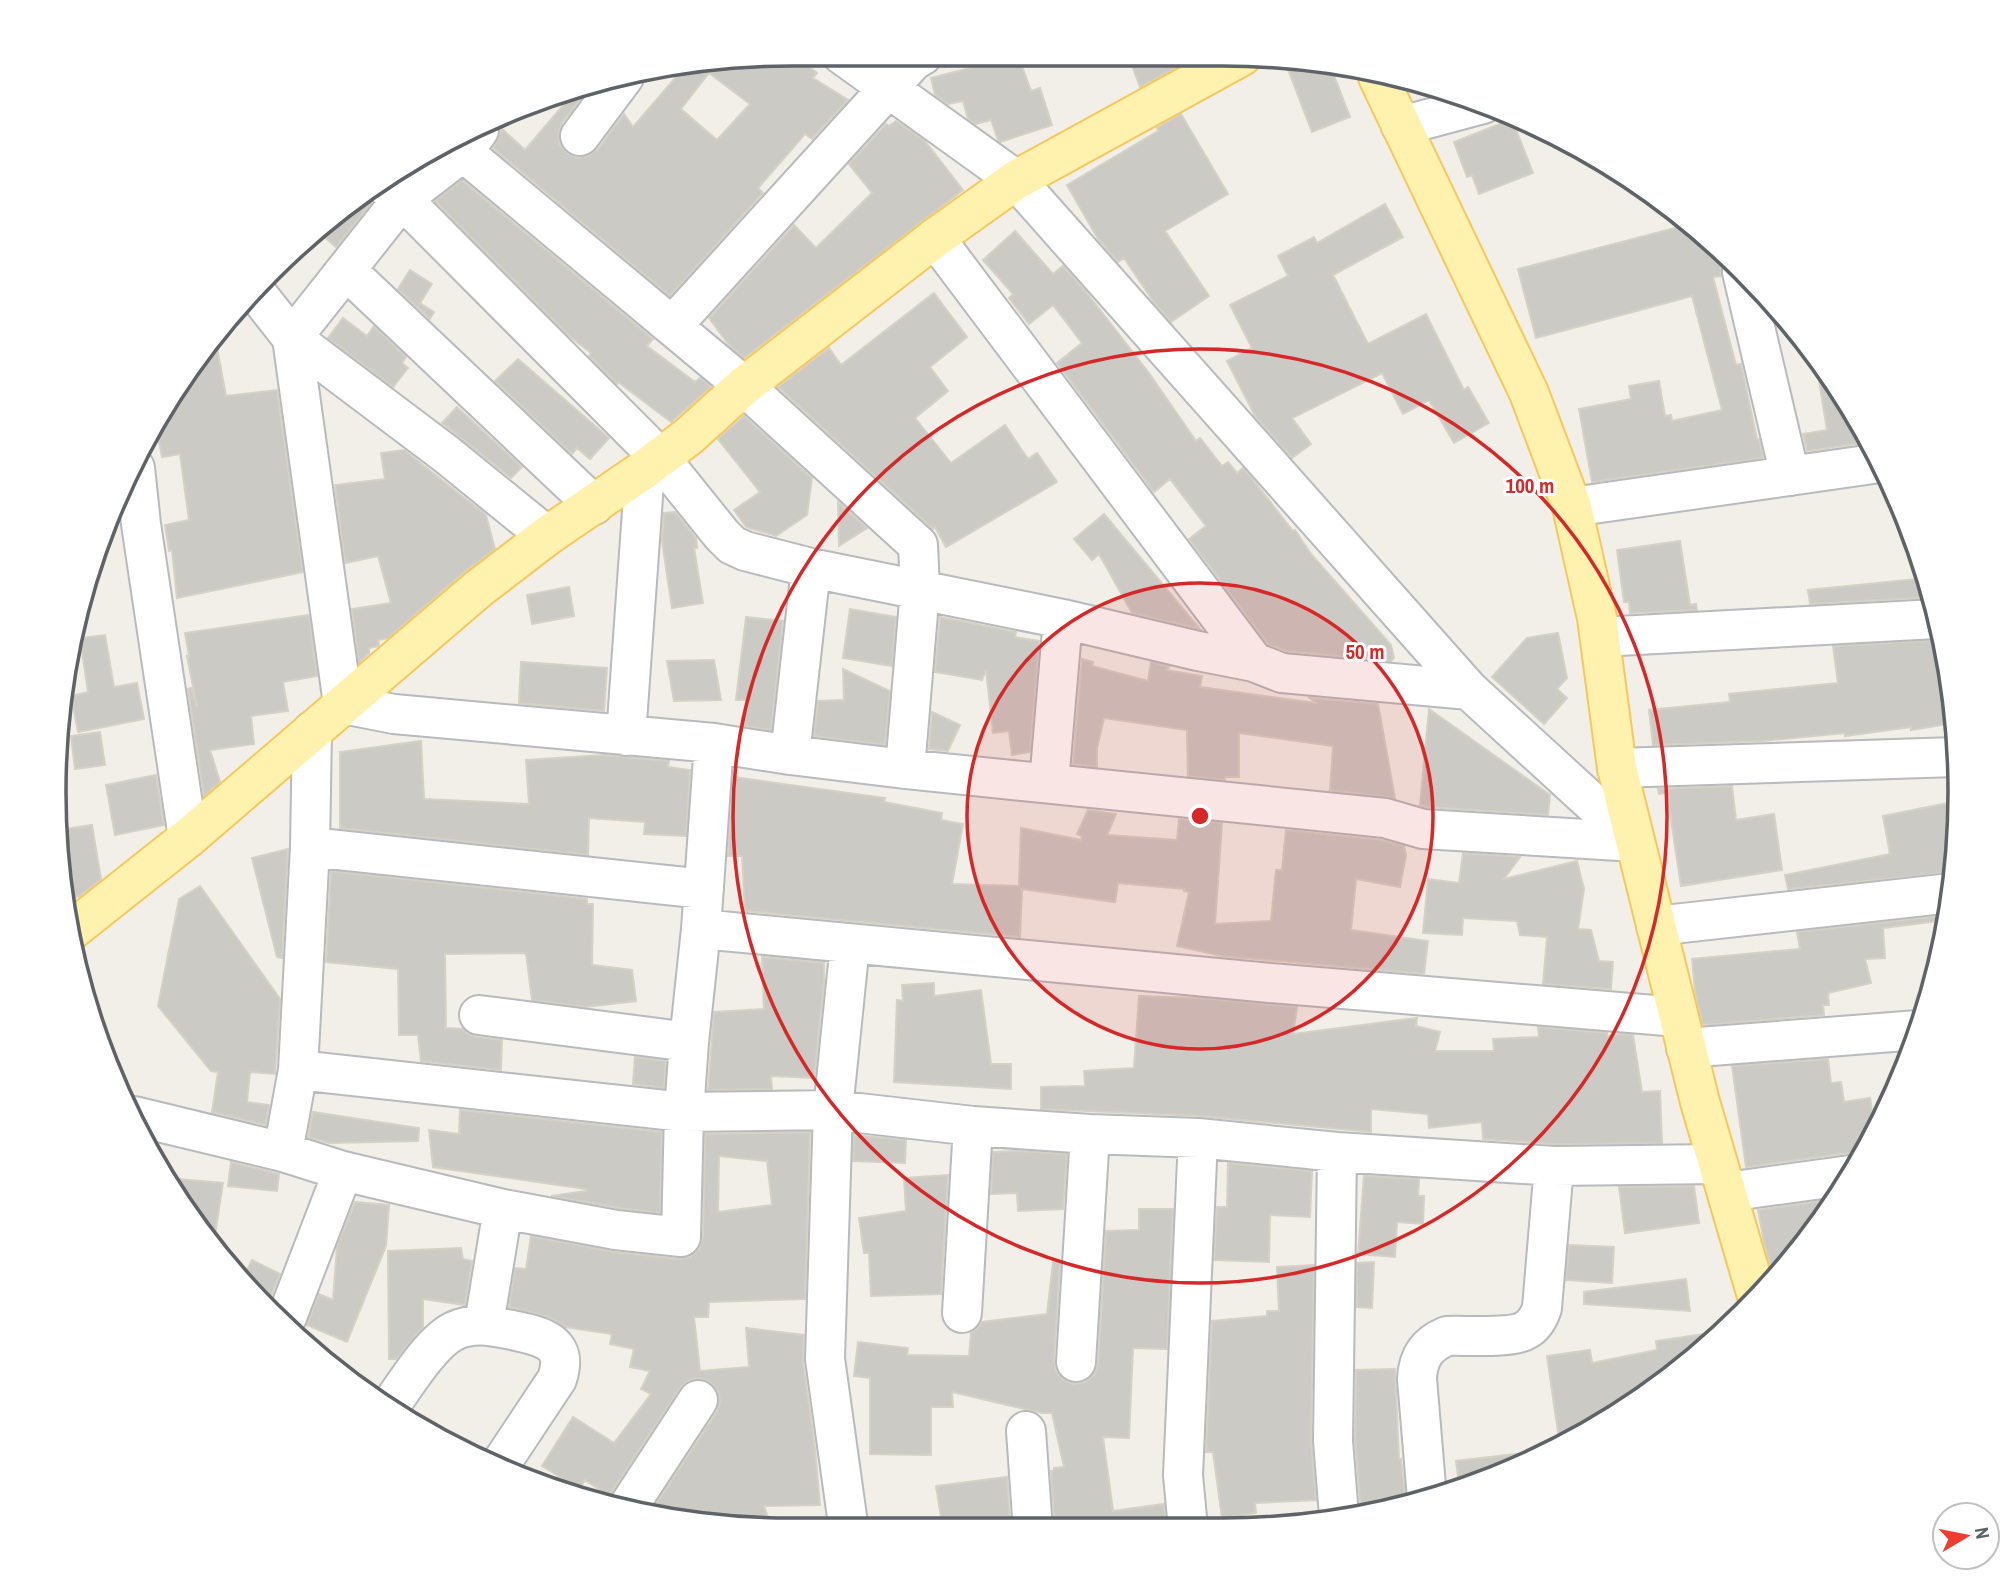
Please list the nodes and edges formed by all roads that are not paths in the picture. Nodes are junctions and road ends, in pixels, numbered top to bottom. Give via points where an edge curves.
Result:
1 (857, 66) edge
2 (909, 66) edge
3 (1224, 66) edge
4 (1381, 84) edge
5 (615, 89) edge
6 (887, 89) junction
7 (1465, 109) edge
8 (1401, 125) junction
9 (580, 136) dead end
10 (471, 141) edge
11 (1016, 180) junction
12 (392, 192) edge
13 (935, 239) junction
14 (346, 270) junction
15 (1746, 290) edge
16 (261, 299) edge
17 (672, 326) junction
18 (292, 338) junction
19 (744, 386) junction
20 (652, 464) junction
21 (1871, 465) edge
22 (1790, 476) junction
23 (137, 481) edge
24 (593, 505) junction
25 (1572, 507) junction
26 (548, 536) junction
27 (811, 568) junction
28 (920, 590) junction
29 (1063, 619) junction
30 (1927, 619) edge
31 (1600, 637) junction
32 (1254, 662) junction
33 (1469, 690) junction
34 (343, 704) junction
35 (312, 731) junction
36 (626, 736) junction
37 (715, 743) junction
38 (790, 755) junction
39 (1947, 757) edge
40 (1616, 768) junction
41 (905, 769) junction
42 (1049, 783) junction
43 (188, 838) junction
44 (1635, 842) junction
45 (310, 847) junction
46 (704, 889) junction
47 (1941, 894) edge
48 (79, 925) edge
49 (1656, 926) junction
50 (701, 929) junction
51 (850, 944) junction
52 (480, 1015) dead end
53 (1908, 1030) edge
54 (1682, 1032) junction
55 (689, 1042) junction
56 (298, 1070) junction
57 (833, 1110) junction
58 (684, 1112) junction
59 (143, 1118) edge
60 (973, 1126) junction
61 (1090, 1134) junction
62 (1198, 1138) junction
63 (283, 1152) junction
64 (1337, 1152) junction
65 (1554, 1166) junction
66 (343, 1171) junction
67 (1839, 1175) edge
68 (1722, 1178) junction
69 (503, 1209) junction
70 (1754, 1286) edge
71 (962, 1313) dead end
72 (288, 1314) edge
73 (484, 1324) junction
74 (1076, 1362) dead end
75 (395, 1400) edge
76 (698, 1400) dead end
77 (1026, 1431) dead end
78 (504, 1458) edge
79 (1426, 1489) edge
80 (632, 1501) edge
81 (1338, 1509) edge
82 (847, 1518) edge
83 (1032, 1518) edge
84 (1187, 1518) edge

1 - 6 street
2 - 6 street
3 - 11 main road
4 - 8 main road
5 - 9 street
6 - 11 street
6 - 17 street
7 - 8 street
8 - 25 main road via 1529,393
10 - 12 street
10 - 17 street
11 - 13 main road
11 - 33 street
12 - 14 street
12 - 20 street
13 - 19 main road
13 - 32 street
14 - 18 street
14 - 24 street
15 - 22 street
16 - 18 street
17 - 19 street
18 - 26 street
18 - 34 street
19 - 20 main road
19 - 28 street via 918,545
20 - 24 main road
20 - 27 street via 732,545
20 - 36 street
21 - 22 street
22 - 25 street
23 - 43 street
24 - 26 main road
25 - 31 main road
26 - 34 main road
27 - 28 street
27 - 38 street
28 - 29 street
28 - 41 street
29 - 32 street
29 - 42 street
30 - 31 street
31 - 40 main road
32 - 33 street via 1282,673
33 - 44 street
34 - 35 main road
34 - 36 street via 394,714
35 - 43 main road
35 - 45 street
36 - 37 street
37 - 38 street
37 - 46 street
38 - 41 street
39 - 40 street
40 - 44 main road
41 - 42 street
42 - 44 street via 1385,818 1423,829
43 - 48 main road
44 - 49 main road
45 - 46 street
45 - 56 street
46 - 50 street
47 - 49 street
49 - 54 main road
50 - 51 street
50 - 55 street
51 - 54 street
51 - 57 street
52 - 55 street
53 - 54 street
54 - 68 main road
55 - 58 street
56 - 58 street
56 - 63 street
57 - 58 street
57 - 60 street
57 - 82 street via 825,1359
58 - 69 street via 681,1237
59 - 63 street
60 - 61 street
60 - 71 street
61 - 62 street
61 - 74 street
62 - 64 street
62 - 84 street via 1183,1475
63 - 66 street
64 - 65 street
64 - 81 street via 1333,1441
65 - 68 street
65 - 79 street via 1539,1317 1518,1334 1447,1336 1421,1356 1417,1379
66 - 69 street
66 - 72 street
67 - 68 street
68 - 70 main road
69 - 73 street
73 - 75 street via 468,1326 442,1340
73 - 78 street via 542,1337 554,1347 560,1363 557,1379
76 - 80 street
77 - 83 street

